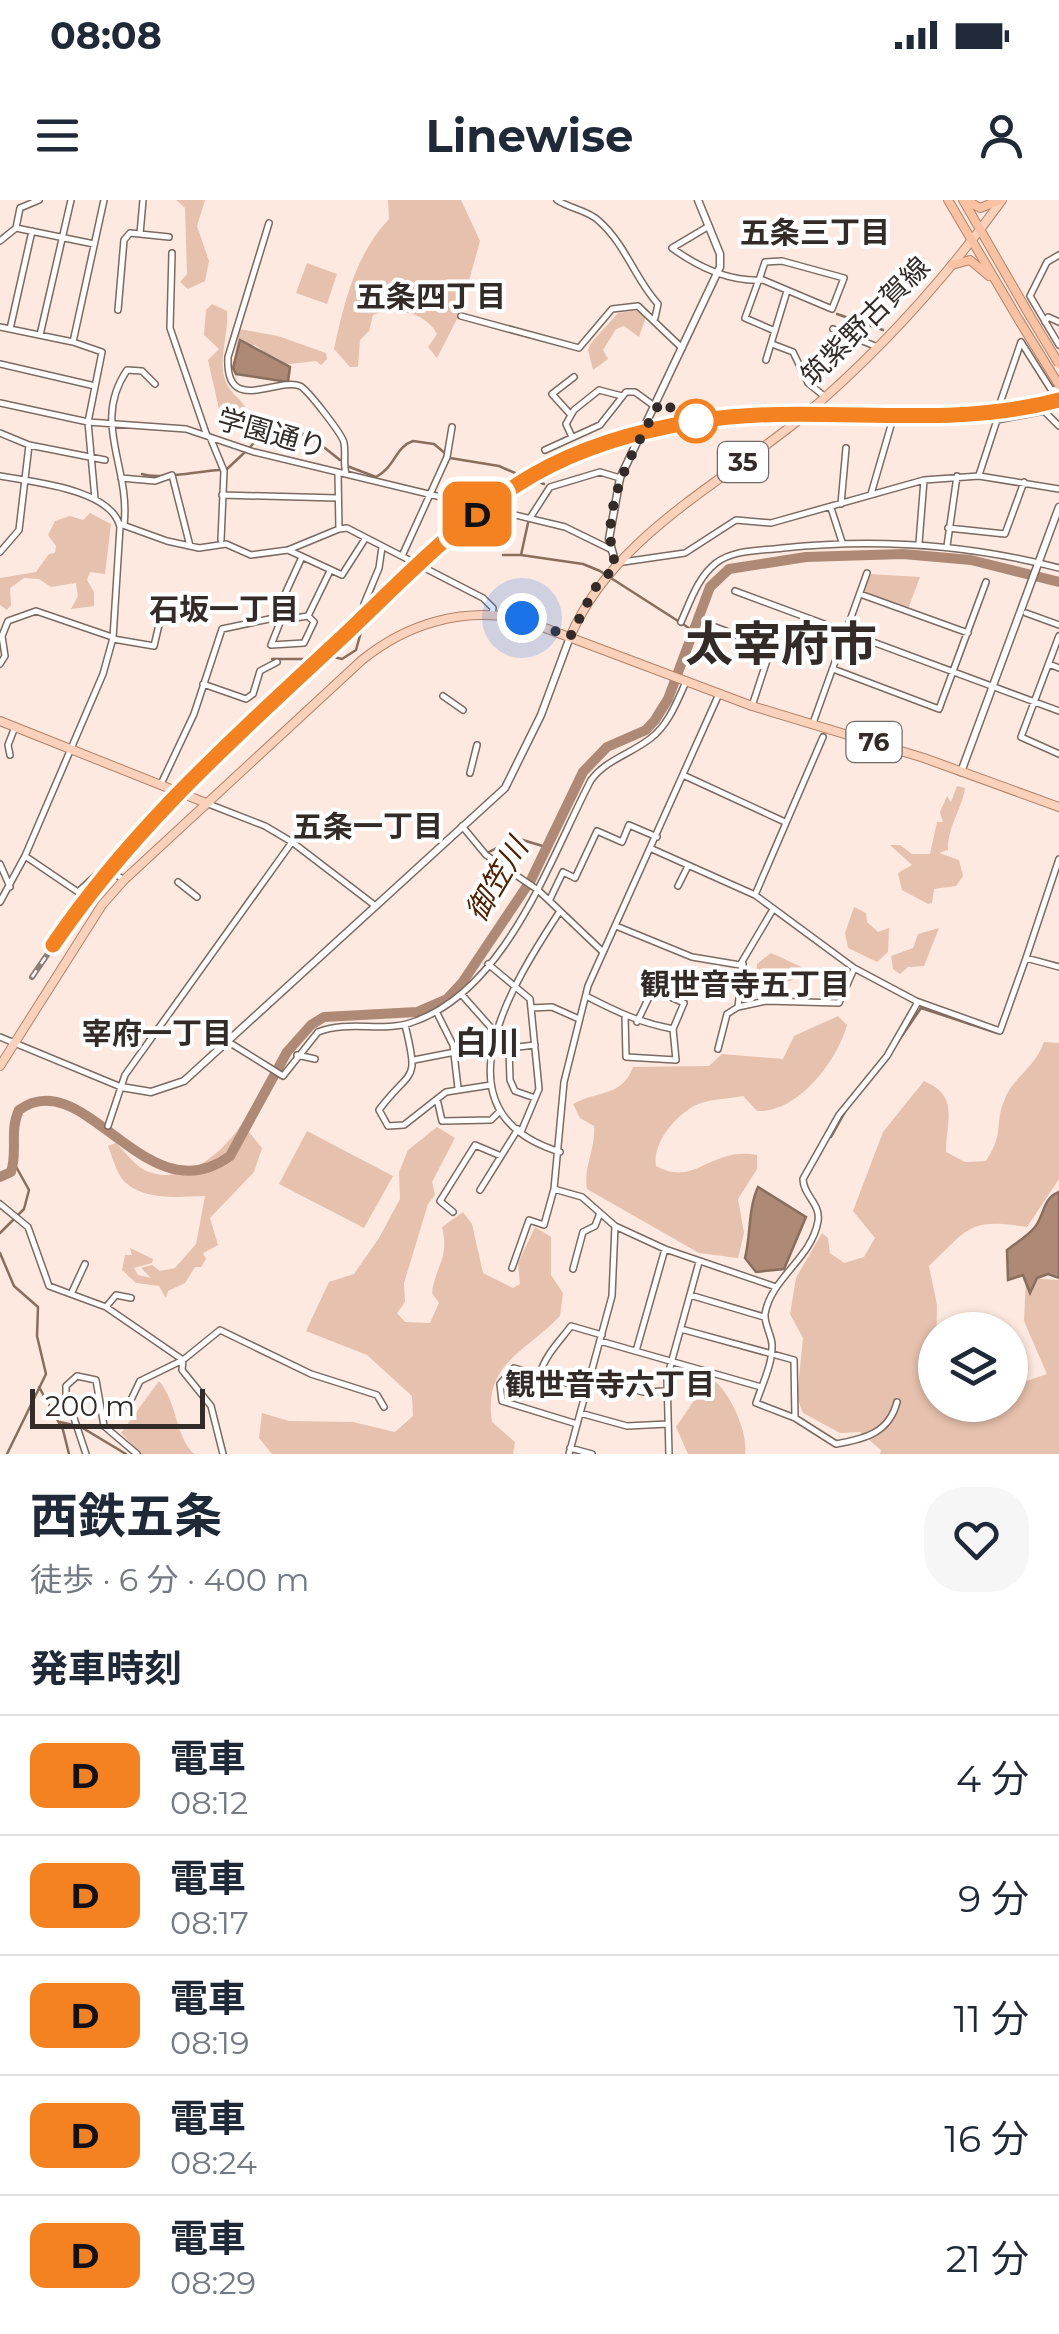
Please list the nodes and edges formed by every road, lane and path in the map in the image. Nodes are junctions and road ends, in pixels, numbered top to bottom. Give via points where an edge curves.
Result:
1 (39, 200) edge
2 (71, 200) edge
3 (104, 200) edge
4 (143, 200) edge
5 (557, 200) edge
6 (698, 200) edge
7 (948, 200) edge
8 (964, 200) edge
9 (1001, 200) edge
10 (269, 223) dead end
11 (709, 226) junction
12 (16, 228) junction
13 (980, 230) junction
14 (32, 231) junction
15 (140, 234) junction
16 (169, 237) dead end
17 (63, 238) junction
18 (972, 240) junction
19 (0, 241) edge
20 (94, 244) junction
21 (172, 252) dead end
22 (1059, 255) edge
23 (952, 265) junction
24 (718, 273) junction
25 (759, 280) junction
26 (999, 286) junction
27 (788, 290) junction
28 (118, 310) dead end
29 (461, 316) dead end
30 (655, 318) junction
31 (1045, 322) junction
32 (1059, 322) edge
33 (0, 326) edge
34 (10, 328) junction
35 (833, 329) dead end
36 (775, 331) junction
37 (40, 335) junction
38 (73, 342) junction
39 (772, 344) junction
40 (1059, 345) edge
41 (875, 346) junction
42 (1024, 347) junction
43 (684, 350) junction
44 (766, 360) dead end
45 (0, 364) edge
46 (1059, 364) edge
47 (574, 377) dead end
48 (155, 384) dead end
49 (95, 386) junction
50 (1059, 386) edge
51 (622, 396) junction
52 (824, 396) junction
53 (0, 403) edge
54 (657, 408) junction
55 (998, 409) dead end
56 (570, 416) junction
57 (88, 422) junction
58 (892, 422) dead end
59 (109, 425) junction
60 (1059, 426) edge
61 (452, 427) dead end
62 (0, 433) edge
63 (208, 436) junction
64 (572, 437) junction
65 (29, 445) junction
66 (846, 448) dead end
67 (545, 450) dead end
68 (92, 458) junction
69 (105, 460) dead end
70 (342, 474) junction
71 (0, 476) edge
72 (957, 476) junction
73 (979, 476) junction
74 (121, 478) junction
75 (620, 478) junction
76 (23, 480) junction
77 (924, 480) junction
78 (1024, 482) junction
79 (1059, 489) edge
80 (427, 493) junction
81 (871, 494) junction
82 (222, 496) junction
83 (338, 498) junction
84 (95, 499) junction
85 (841, 504) junction
86 (831, 508) junction
87 (1059, 508) edge
88 (530, 518) junction
89 (1057, 520) edge
90 (122, 524) junction
91 (948, 528) junction
92 (339, 529) junction
93 (366, 539) junction
94 (222, 540) dead end
95 (842, 542) junction
96 (918, 544) junction
97 (190, 546) junction
98 (947, 546) junction
99 (382, 547) junction
100 (610, 549) junction
101 (288, 550) junction
102 (0, 552) edge
103 (402, 556) junction
104 (302, 557) junction
105 (1038, 564) junction
106 (616, 566) junction
107 (1059, 568) edge
108 (330, 571) junction
109 (867, 573) dead end
110 (986, 582) dead end
111 (735, 590) dead end
112 (860, 594) junction
113 (364, 604) dead end
114 (162, 612) dead end
115 (492, 614) junction
116 (1026, 614) dead end
117 (308, 616) junction
118 (278, 619) junction
119 (682, 622) dead end
120 (710, 625) dead end
121 (1059, 625) edge
122 (846, 631) junction
123 (968, 633) junction
124 (1059, 636) edge
125 (570, 637) junction
126 (113, 638) junction
127 (277, 662) dead end
128 (0, 664) edge
129 (1049, 664) junction
130 (1059, 668) edge
131 (833, 669) junction
132 (954, 672) junction
133 (686, 682) junction
134 (202, 684) junction
135 (993, 686) junction
136 (718, 694) junction
137 (443, 696) dead end
138 (1034, 702) junction
139 (752, 706) junction
140 (463, 710) dead end
141 (1059, 711) edge
142 (0, 721) edge
143 (813, 723) junction
144 (15, 727) junction
145 (823, 737) dead end
146 (477, 744) dead end
147 (71, 750) junction
148 (1059, 754) edge
149 (10, 755) dead end
150 (961, 772) junction
151 (470, 773) dead end
152 (684, 775) junction
153 (160, 786) junction
154 (206, 803) junction
155 (1059, 807) edge
156 (784, 822) junction
157 (462, 826) junction
158 (657, 838) junction
159 (292, 842) junction
160 (652, 849) junction
161 (25, 856) junction
162 (1059, 858) edge
163 (0, 864) edge
164 (688, 866) junction
165 (124, 880) junction
166 (178, 882) dead end
167 (678, 886) dead end
168 (10, 887) junction
169 (537, 889) junction
170 (756, 895) junction
171 (197, 897) dead end
172 (550, 900) junction
173 (0, 902) edge
174 (373, 904) junction
175 (772, 911) junction
176 (560, 912) junction
177 (616, 926) junction
178 (603, 952) junction
179 (1026, 958) junction
180 (488, 964) junction
181 (743, 964) junction
182 (1059, 967) edge
183 (854, 968) junction
184 (512, 984) junction
185 (462, 995) junction
186 (586, 996) junction
187 (918, 1002) junction
188 (738, 1007) junction
189 (532, 1008) junction
190 (437, 1013) junction
191 (625, 1016) junction
192 (579, 1019) junction
193 (637, 1022) junction
194 (405, 1025) junction
195 (673, 1029) junction
196 (497, 1036) junction
197 (0, 1038) edge
198 (227, 1041) junction
199 (13, 1045) junction
200 (535, 1045) junction
201 (509, 1048) junction
202 (718, 1049) dead end
203 (455, 1052) junction
204 (296, 1054) junction
205 (315, 1058) dead end
206 (414, 1060) junction
207 (0, 1066) edge
208 (491, 1085) junction
209 (121, 1086) junction
210 (458, 1088) junction
211 (535, 1098) junction
212 (437, 1099) junction
213 (500, 1112) junction
214 (108, 1126) dead end
215 (519, 1131) junction
216 (560, 1152) junction
217 (501, 1156) junction
218 (554, 1189) junction
219 (480, 1190) dead end
220 (0, 1204) edge
221 (453, 1212) dead end
222 (600, 1212) junction
223 (616, 1226) junction
224 (665, 1249) junction
225 (699, 1262) junction
226 (85, 1264) dead end
227 (512, 1268) dead end
228 (573, 1269) dead end
229 (776, 1287) junction
230 (72, 1292) junction
231 (690, 1295) junction
232 (130, 1298) dead end
233 (106, 1307) junction
234 (764, 1317) junction
235 (680, 1328) junction
236 (601, 1338) junction
237 (636, 1351) junction
238 (771, 1354) junction
239 (183, 1360) junction
240 (671, 1360) junction
241 (540, 1374) junction
242 (590, 1377) junction
243 (761, 1387) junction
244 (587, 1389) junction
245 (666, 1391) junction
246 (897, 1402) dead end
247 (128, 1406) dead end
248 (384, 1407) dead end
249 (580, 1412) junction
250 (795, 1418) junction
251 (577, 1424) junction
252 (668, 1424) junction
253 (570, 1451) edge
254 (86, 1454) edge
255 (137, 1454) edge
256 (223, 1454) edge
257 (592, 1454) edge
258 (668, 1454) edge

1 - 12 street via 20,208
2 - 17 street
3 - 20 street
4 - 15 street
5 - 30 street via 599,220 626,251 658,304
6 - 11 street
7 - 18 highway
8 - 9 highway via 980,208
8 - 13 highway
9 - 13 main road, 筑紫野古賀線 / 35
10 - 70 street via 228,357 230,375 252,391 293,385 306,390 344,440
11 - 24 street via 721,258
11 - 24 street via 672,248
12 - 14 street
12 - 19 street
13 - 18 main road, 筑紫野古賀線 / 35
13 - 46 highway, bridge
14 - 17 street
14 - 34 street
15 - 16 street
15 - 28 street via 124,240
17 - 20 street
17 - 37 street
18 - 23 main road, 筑紫野古賀線 / 35
18 - 26 highway
20 - 38 street
21 - 63 street via 170,328
22 - 31 street via 1047,262 1030,296
23 - 26 highway via 973,260
23 - 41 main road, 筑紫野古賀線 / 35
24 - 25 street
24 - 43 street
25 - 27 street
25 - 27 street via 766,262 782,261 844,278 832,308
25 - 36 street via 744,318
26 - 50 highway, bridge
27 - 36 street
29 - 30 street via 579,348 612,309 638,306
30 - 43 street
31 - 32 street
31 - 40 street
31 - 42 street
33 - 34 street
34 - 37 street
35 - 41 street
36 - 39 street
37 - 38 street
38 - 49 street via 102,352
39 - 44 street
39 - 52 street via 793,352 808,383
41 - 52 main road, 筑紫野古賀線 / 35
42 - 50 street via 1052,391
42 - 55 street via 1021,342
43 - 54 street
45 - 49 street
47 - 56 street via 552,394
48 - 59 street via 142,371 128,370 118,383
49 - 57 street
51 - 54 street via 635,392
51 - 56 street via 599,390
51 - 64 street via 600,425
52 - 106 main road, 筑紫野古賀線 / 35
53 - 57 street, 学園通り
54 - 75 street
56 - 64 street
57 - 59 street, 学園通り
57 - 68 street
58 - 81 street
59 - 63 street, 学園通り via 164,426
59 - 74 street
60 - 73 street via 1044,411 997,420
61 - 80 street via 447,457
62 - 65 street
63 - 70 street, 学園通り
63 - 82 street via 224,471
64 - 67 street
65 - 68 street
65 - 76 street
66 - 85 street
68 - 69 street
68 - 84 street
70 - 80 street, 学園通り
70 - 83 street
71 - 76 street
72 - 73 street
72 - 77 street
72 - 91 street
73 - 78 street
74 - 90 street via 128,494
74 - 97 street via 172,474
75 - 88 street via 600,472 550,486
75 - 100 street
76 - 84 street
76 - 102 street via 19,530
77 - 81 street
77 - 96 street
78 - 79 street
78 - 91 street via 1005,534
80 - 88 street, 学園通り
80 - 103 street
81 - 85 street
82 - 83 street
82 - 94 street
83 - 92 street
84 - 90 street
85 - 86 street
86 - 95 street
86 - 106 street via 767,524 736,520 684,553
87 - 89 street
88 - 100 street, 学園通り
89 - 105 street
90 - 97 street
90 - 126 street
91 - 98 street
92 - 93 street
92 - 101 street
93 - 99 street
93 - 108 street via 342,575
95 - 96 street
95 - 119 street via 724,558 707,571
96 - 98 street
97 - 101 street via 226,544 251,555
98 - 105 street
99 - 103 street
99 - 113 street
100 - 106 street
101 - 104 street
103 - 115 street via 483,598
104 - 108 street
104 - 118 street
105 - 107 street
105 - 135 street
106 - 125 main road, 筑紫野古賀線 / 35 via 581,610
108 - 117 street
109 - 112 street
110 - 123 street
111 - 122 street
112 - 122 street
112 - 123 street
114 - 126 street via 154,646
115 - 125 main road
115 - 154 main road via 433,620 374,650
116 - 121 street
117 - 118 street
117 - 118 street via 314,622 304,643 271,646
118 - 134 street via 222,629
120 - 139 street via 771,648
122 - 131 street
122 - 132 street
123 - 132 street
124 - 129 street
125 - 133 main road, 76
125 - 157 street via 507,786
126 - 128 street via 36,610 8,620
126 - 147 street
127 - 134 street via 260,671 246,699
129 - 130 street
129 - 138 street
131 - 132 street via 936,709
131 - 143 street
132 - 135 street
133 - 136 main road, 76
133 - 169 street via 652,738 602,766 591,780
134 - 153 street
135 - 138 street
135 - 150 street
136 - 139 main road, 76
136 - 152 street
137 - 140 street
138 - 141 street
138 - 148 street via 1022,740
139 - 143 main road, 76
142 - 144 main road
143 - 150 main road, 76
144 - 147 main road
144 - 149 street
145 - 156 street
146 - 151 street
147 - 153 main road
147 - 161 street
150 - 155 main road, 76
152 - 156 street
152 - 158 street
153 - 154 main road
154 - 159 street
154 - 165 main road
156 - 170 street via 788,827
157 - 169 street via 486,855
157 - 174 street
158 - 160 street
158 - 172 street via 630,825 622,842 596,831 576,878 563,872
159 - 174 street
159 - 209 street
160 - 164 street
160 - 177 street
161 - 165 street via 78,892 105,867
161 - 168 street
162 - 179 street
163 - 168 street
164 - 167 street
164 - 170 street
165 - 199 main road
166 - 171 street
168 - 173 street
169 - 172 street
169 - 180 street
170 - 175 street
172 - 176 street
174 - 198 street
175 - 181 street
175 - 183 street
176 - 178 street
176 - 184 street
177 - 178 street
177 - 181 street via 706,961
178 - 186 street
179 - 182 street
179 - 187 street via 1000,1031
180 - 184 street
180 - 185 street
181 - 188 street
183 - 187 street
183 - 188 street via 839,1003
184 - 189 street
184 - 196 street
185 - 190 street
185 - 196 street
186 - 191 street
186 - 192 street
187 - 229 street via 804,1175 818,1222 796,1267
188 - 202 street via 729,1012
189 - 192 street via 552,1007
189 - 200 street
190 - 194 street
190 - 203 street
191 - 193 street
191 - 195 street via 626,1058 676,1060
192 - 216 street via 564,1082
193 - 195 street
193 - 195 street via 653,989 682,999
194 - 204 street via 326,1029
194 - 206 street
196 - 201 street
196 - 208 street via 488,1057
197 - 199 street
198 - 204 street via 280,1075
198 - 209 street via 178,1086 151,1092
199 - 207 main road
199 - 209 street
200 - 201 street
200 - 211 street
201 - 211 street via 515,1091
203 - 206 street
203 - 210 street
204 - 205 street
206 - 212 street via 410,1078 380,1106 382,1121 398,1128
208 - 210 street
208 - 213 street
209 - 214 street
210 - 212 street
211 - 215 street
212 - 213 street via 442,1121 491,1120
213 - 215 street
215 - 216 street
215 - 217 street
216 - 218 street
217 - 219 street
217 - 221 street via 476,1145 440,1201
218 - 222 street via 582,1197
218 - 227 street via 544,1225 530,1220
220 - 230 street via 28,1227 46,1283
222 - 223 street
222 - 228 street via 595,1226 583,1232
223 - 224 street
223 - 236 street via 612,1296
224 - 225 street
224 - 237 street
225 - 229 street
225 - 231 street
226 - 230 street
229 - 234 street
230 - 233 street
231 - 234 street
231 - 235 street
232 - 233 street via 116,1295
233 - 239 street
234 - 238 street
235 - 238 street
235 - 240 street
236 - 237 street
236 - 241 street via 572,1326 545,1357
236 - 242 street
237 - 240 street
238 - 243 street
238 - 250 street via 797,1364
239 - 247 street via 140,1380
239 - 248 street via 220,1330 311,1374 377,1394
239 - 256 street via 182,1370 210,1406
240 - 243 street
240 - 245 street
241 - 244 street
241 - 251 street via 511,1368 500,1384 502,1401
242 - 244 street
242 - 245 street via 642,1392
243 - 250 street via 758,1407
244 - 249 street
245 - 252 street
246 - 250 street via 886,1427 836,1444
249 - 251 street
249 - 252 street via 627,1426
251 - 253 street
252 - 258 street
253 - 257 street
254 - 255 street via 66,1394 77,1376 96,1380 104,1426

